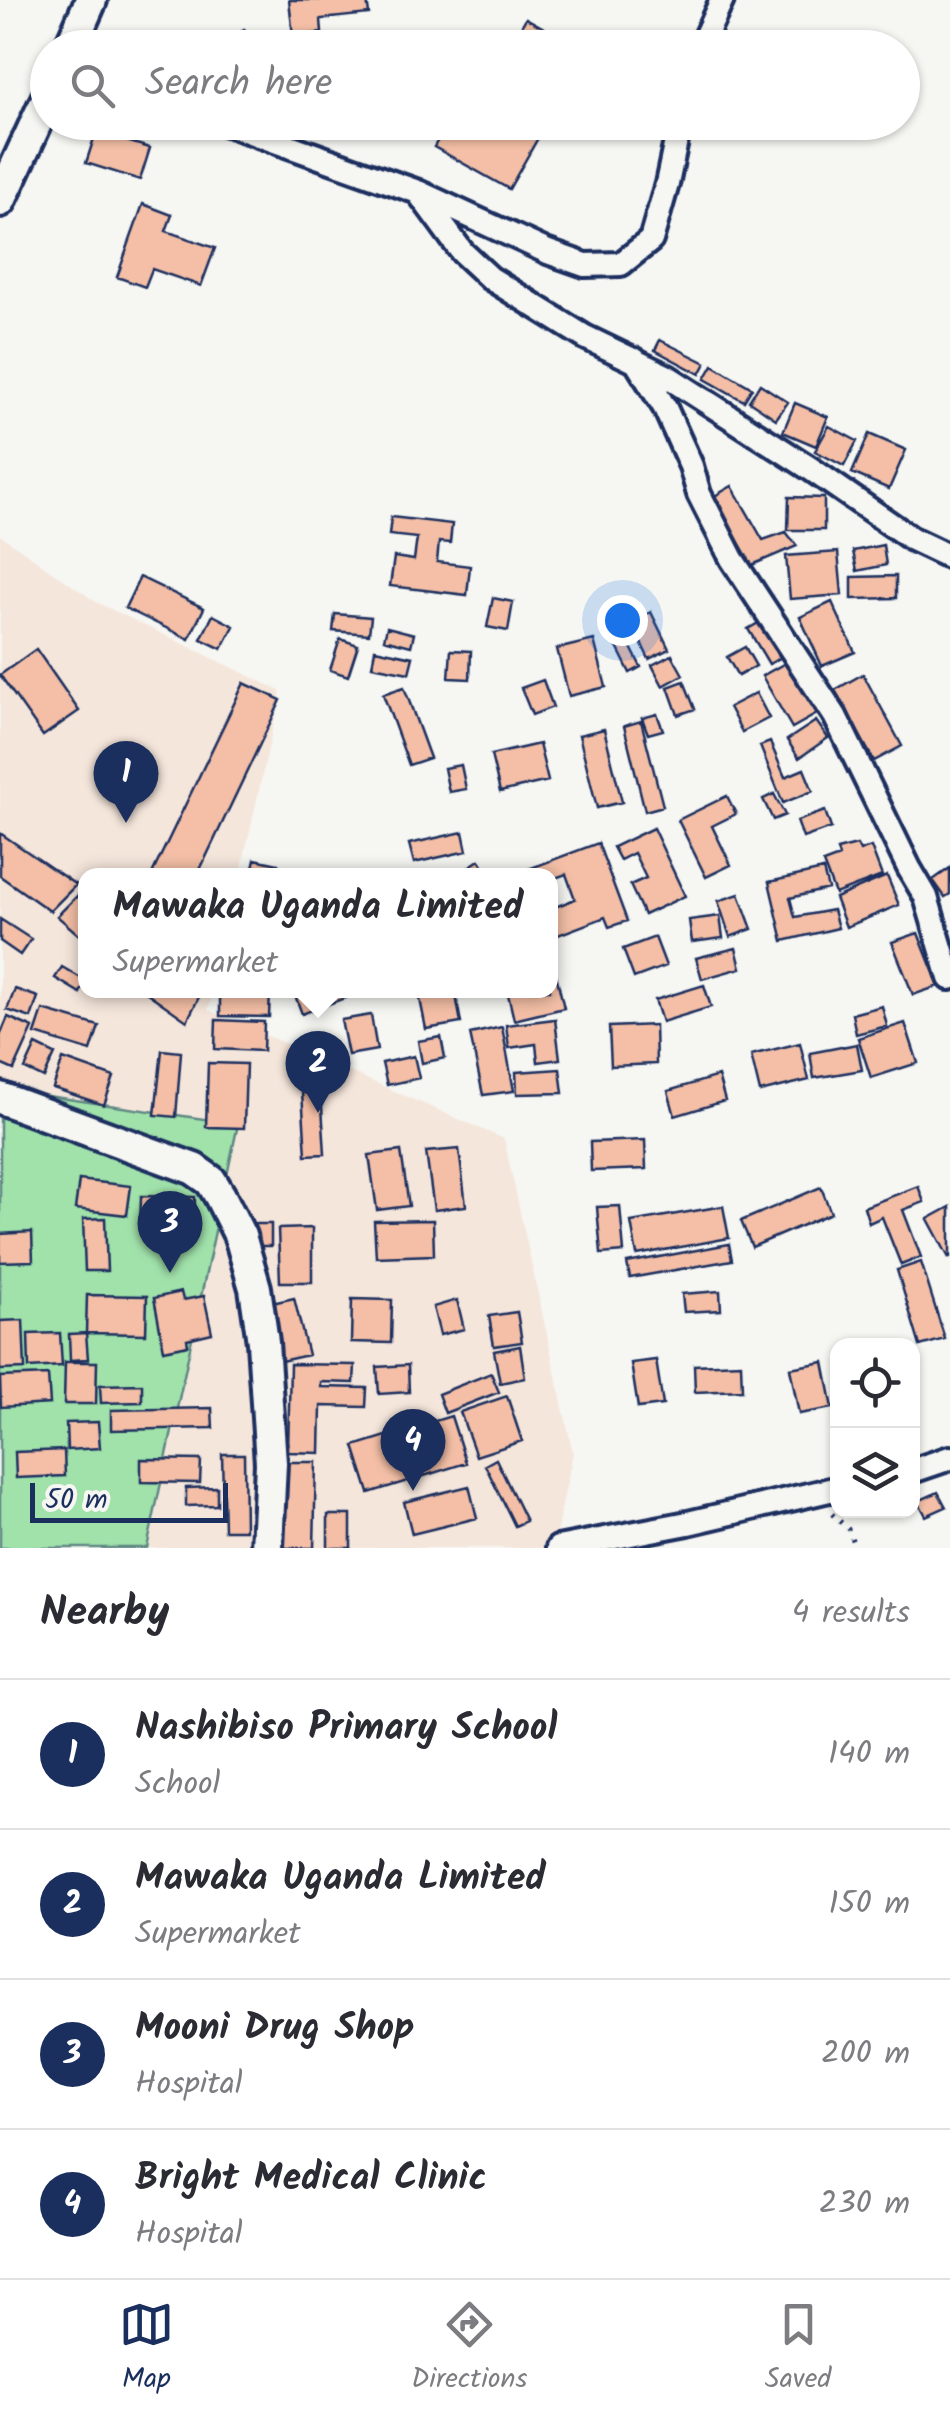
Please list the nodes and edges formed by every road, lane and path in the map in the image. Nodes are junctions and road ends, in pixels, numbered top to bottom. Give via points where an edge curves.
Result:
1 (91, 0) edge
2 (722, 0) edge
3 (78, 30) edge
4 (708, 30) edge
5 (30, 136) edge
6 (272, 140) edge
7 (676, 140) edge
8 (418, 192) junction
9 (0, 201) edge
10 (635, 360) junction
11 (950, 557) edge
12 (950, 978) edge
13 (0, 1098) edge
14 (950, 1458) edge
15 (920, 1468) edge
16 (830, 1490) edge
17 (805, 1495) junction
18 (267, 1548) edge
19 (558, 1548) edge
20 (855, 1548) edge

1 - 3 street
2 - 4 street
5 - 9 street
6 - 8 street
7 - 8 street via 651,240 621,264 585,266
8 - 10 street via 490,278
10 - 11 street
10 - 12 street via 665,408 732,559 834,716 926,897
13 - 18 street via 194,1169 220,1196 240,1236 263,1342 271,1463
14 - 15 street
16 - 17 street
17 - 19 street
17 - 20 path via 848,1529

